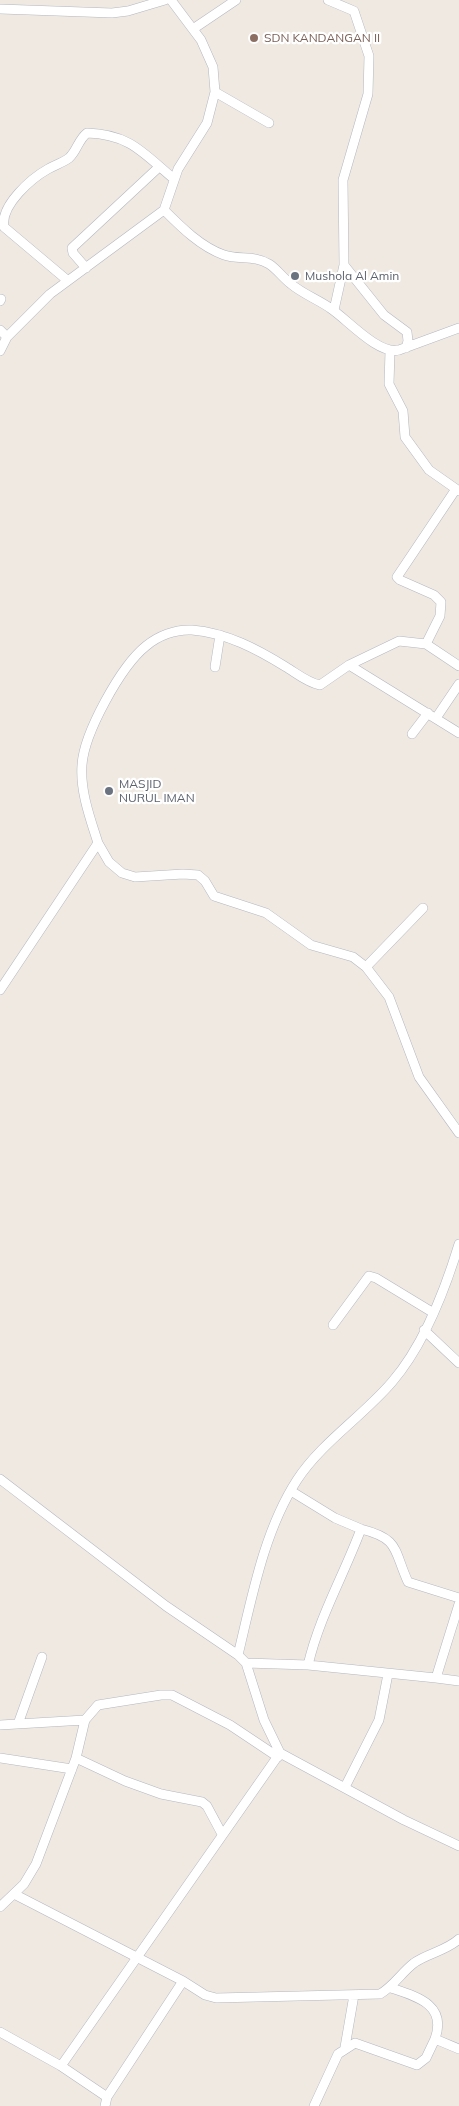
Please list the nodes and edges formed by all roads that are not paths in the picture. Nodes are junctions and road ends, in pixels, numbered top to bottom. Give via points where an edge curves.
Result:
1 (164, 0) edge
2 (171, 0) edge
3 (236, 0) edge
4 (328, 0) edge
5 (0, 9) edge
6 (193, 29) junction
7 (215, 92) junction
8 (268, 123) dead end
9 (159, 167) junction
10 (174, 179) junction
11 (164, 210) junction
12 (344, 265) junction
13 (86, 268) junction
14 (67, 280) junction
15 (334, 310) junction
16 (459, 328) edge
17 (0, 330) edge
18 (7, 337) junction
19 (406, 348) junction
20 (0, 351) edge
21 (390, 351) junction
22 (458, 490) edge
23 (220, 636) junction
24 (426, 644) junction
25 (350, 665) junction
26 (459, 666) edge
27 (215, 667) dead end
28 (459, 684) edge
29 (428, 713) junction
30 (436, 718) junction
31 (459, 733) edge
32 (412, 734) dead end
33 (98, 843) junction
34 (423, 908) dead end
35 (366, 967) junction
36 (0, 990) edge
37 (459, 1133) edge
38 (459, 1244) edge
39 (432, 1312) junction
40 (333, 1325) dead end
41 (424, 1330) junction
42 (459, 1363) edge
43 (0, 1479) edge
44 (291, 1491) junction
45 (361, 1529) junction
46 (459, 1598) edge
47 (459, 1604) edge
48 (238, 1655) junction
49 (42, 1657) dead end
50 (246, 1663) junction
51 (308, 1665) junction
52 (388, 1674) junction
53 (436, 1678) junction
54 (459, 1681) edge
55 (85, 1720) junction
56 (18, 1724) junction
57 (0, 1725) edge
58 (279, 1755) junction
59 (0, 1758) edge
60 (76, 1758) junction
61 (72, 1769) junction
62 (345, 1786) junction
63 (222, 1834) junction
64 (459, 1846) edge
65 (14, 1894) junction
66 (0, 1907) edge
67 (459, 1939) edge
68 (138, 1956) junction
69 (183, 1981) junction
70 (391, 1988) junction
71 (354, 1995) junction
72 (0, 2032) edge
73 (435, 2039) junction
74 (345, 2047) junction
75 (459, 2049) edge
76 (62, 2066) junction
77 (106, 2102) edge
78 (314, 2106) edge

1 - 5 street via 112,13
2 - 6 street
3 - 6 street
4 - 12 street via 354,11 370,61 367,100 343,180
6 - 7 street via 213,67
7 - 8 street
7 - 10 street via 207,123
9 - 10 street
9 - 13 street via 72,248 73,254
9 - 14 street via 139,148 110,136 87,133 70,157 46,170 8,202 3,213 4,227
10 - 11 street
11 - 13 street
11 - 15 street via 184,229 216,251 269,263 290,284
12 - 15 street
12 - 19 street via 384,315 408,334
13 - 14 street
14 - 18 street
15 - 21 street via 368,338
16 - 19 street
17 - 18 street
18 - 20 street
19 - 21 street
21 - 22 street via 389,384 403,411 405,437 429,470
22 - 24 street via 397,577 434,595 440,602 440,616
23 - 25 street via 252,647 316,685 324,684
23 - 27 street
23 - 33 street via 180,630 156,639 136,656 101,710 87,739 81,767 87,808
24 - 25 street via 404,640 394,642
24 - 26 street
25 - 29 street
28 - 30 street
29 - 30 street
29 - 32 street
30 - 31 street
33 - 35 street via 109,862 122,873 135,877 198,876 214,896 266,913 312,945 353,957
33 - 36 street
34 - 35 street
35 - 37 street via 389,996 422,1083
38 - 39 street
39 - 40 street via 369,1276
39 - 41 street
41 - 42 street
41 - 44 street via 392,1383 305,1469
43 - 48 street via 166,1606
44 - 45 street via 335,1518
44 - 48 street via 262,1558
45 - 46 street via 389,1539 408,1582
45 - 51 street via 325,1609
47 - 53 street
48 - 50 street
49 - 56 street
50 - 51 street
50 - 58 street
51 - 52 street
52 - 53 street
52 - 62 street via 379,1720
53 - 54 street
55 - 56 street
55 - 58 street via 98,1705 172,1695
55 - 60 street
56 - 57 street
58 - 62 street
58 - 63 street
59 - 61 street
60 - 61 street
60 - 63 street via 143,1788 202,1802
61 - 65 street via 36,1864
62 - 64 street via 404,1820
63 - 68 street
65 - 66 street
65 - 68 street
67 - 70 street via 416,1961
68 - 69 street
68 - 76 street
69 - 71 street via 216,1998
69 - 77 street
70 - 71 street via 380,1994
70 - 73 street via 424,2002 434,2010 440,2023
71 - 74 street
72 - 76 street
73 - 74 street via 426,2058 417,2065 364,2045 355,2043
73 - 75 street
74 - 78 street via 334,2059
76 - 77 street

